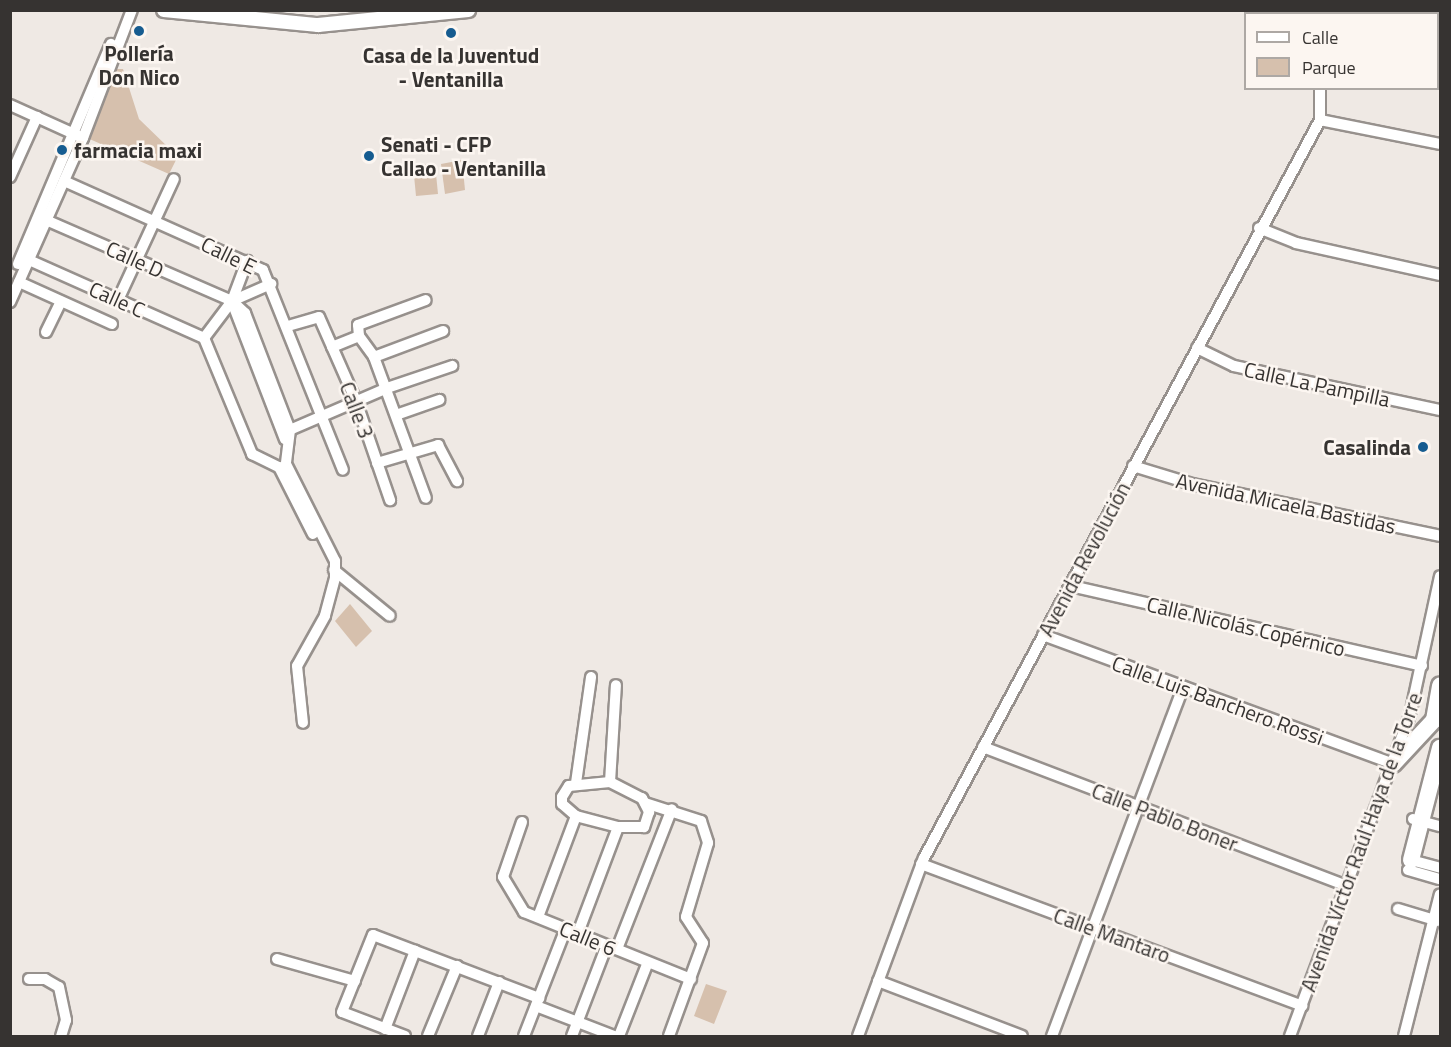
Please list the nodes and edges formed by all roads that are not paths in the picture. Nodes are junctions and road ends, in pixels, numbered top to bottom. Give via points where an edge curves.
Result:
1 (124, 10) edge
2 (132, 10) edge
3 (164, 10) edge
4 (468, 10) edge
5 (1320, 90) edge
6 (10, 105) edge
7 (37, 117) junction
8 (1320, 120) junction
9 (79, 136) junction
10 (1440, 144) edge
11 (10, 177) edge
12 (174, 179) dead end
13 (64, 181) junction
14 (43, 219) junction
15 (155, 221) junction
16 (1259, 228) junction
17 (137, 260) junction
18 (247, 261) junction
19 (21, 263) edge
20 (1440, 275) edge
21 (19, 282) junction
22 (271, 284) junction
23 (118, 300) junction
24 (426, 300) dead end
25 (61, 301) junction
26 (232, 301) junction
27 (10, 302) edge
28 (112, 324) dead end
29 (288, 326) junction
30 (443, 331) dead end
31 (46, 332) dead end
32 (358, 336) junction
33 (204, 338) junction
34 (332, 347) junction
35 (1197, 348) junction
36 (374, 357) junction
37 (452, 366) dead end
38 (387, 388) junction
39 (439, 400) dead end
40 (356, 401) junction
41 (1440, 410) edge
42 (396, 415) junction
43 (323, 417) junction
44 (286, 431) junction
45 (410, 453) junction
46 (376, 463) junction
47 (283, 465) junction
48 (1133, 466) junction
49 (343, 470) dead end
50 (457, 482) dead end
51 (426, 498) dead end
52 (390, 500) dead end
53 (1440, 536) edge
54 (335, 566) junction
55 (1440, 576) edge
56 (1071, 586) junction
57 (390, 616) dead end
58 (1043, 635) junction
59 (1422, 666) junction
60 (591, 677) dead end
61 (616, 685) dead end
62 (1440, 686) edge
63 (1182, 687) junction
64 (303, 723) dead end
65 (983, 747) junction
66 (1440, 755) edge
67 (1393, 764) junction
68 (610, 782) junction
69 (576, 783) junction
70 (645, 803) junction
71 (1138, 807) junction
72 (672, 809) junction
73 (576, 816) junction
74 (1417, 820) junction
75 (522, 822) dead end
76 (1440, 826) edge
77 (618, 827) junction
78 (921, 864) junction
79 (1410, 865) junction
80 (1440, 868) edge
81 (1440, 879) edge
82 (1347, 886) junction
83 (1440, 894) edge
84 (1398, 909) dead end
85 (538, 917) junction
86 (1437, 921) edge
87 (566, 928) junction
88 (1093, 928) junction
89 (578, 933) junction
90 (612, 947) junction
91 (415, 951) junction
92 (277, 959) dead end
93 (648, 962) junction
94 (457, 966) junction
95 (28, 979) dead end
96 (691, 979) junction
97 (355, 981) junction
98 (878, 981) junction
99 (500, 982) junction
100 (538, 1002) junction
101 (1302, 1006) junction
102 (577, 1022) junction
103 (385, 1029) junction
104 (61, 1036) edge
105 (405, 1036) edge
106 (428, 1036) edge
107 (478, 1036) edge
108 (524, 1036) edge
109 (572, 1036) edge
110 (614, 1036) edge
111 (619, 1036) edge
112 (669, 1036) edge
113 (858, 1036) edge
114 (1022, 1036) edge
115 (1052, 1036) edge
116 (1290, 1036) edge
117 (1404, 1036) edge

1 - 9 street
2 - 9 street
3 - 4 main road via 311,25
5 - 8 street, Avenida Revolución
6 - 7 street
7 - 9 street
7 - 11 street
8 - 10 street
8 - 16 street, Avenida Revolución
9 - 13 street
9 - 14 street
12 - 15 street
13 - 14 street
13 - 15 street, Calle E
14 - 17 street, Calle D
14 - 19 street
15 - 17 street
15 - 18 street, Calle E
16 - 20 street via 1296,243
16 - 35 street, Avenida Revolución
17 - 23 street
17 - 26 street, Calle D
18 - 22 street, Calle E via 263,270
18 - 26 street
19 - 21 street
19 - 23 street, Calle C
21 - 25 street
21 - 27 street
22 - 26 street
22 - 29 street, Calle E
23 - 33 street, Calle C
24 - 32 street via 358,325
25 - 28 street
25 - 31 street
26 - 33 street
26 - 44 street via 245,313
29 - 34 street, Calle 3 via 315,316
29 - 43 street, Calle E
30 - 36 street
32 - 34 street
32 - 36 street
33 - 47 street via 252,454 264,463
34 - 40 street, Calle 3
35 - 41 street, Calle La Pampilla via 1234,366
35 - 48 street, Avenida Revolución
36 - 38 street
37 - 38 street
38 - 40 street
38 - 42 street
39 - 42 street
40 - 43 street
40 - 46 street, Calle 3
42 - 45 street
43 - 44 street
43 - 49 street, Calle E
44 - 47 street
45 - 46 street
45 - 50 street via 433,445 446,453
45 - 51 street
46 - 52 street, Calle 3
47 - 54 street
48 - 53 street, Avenida Micaela Bastidas via 1192,484
48 - 56 street, Avenida Revolución
54 - 57 street
54 - 64 street via 325,616 297,666
55 - 59 street, Avenida Víctor Raúl Haya de la Torre
56 - 58 street, Avenida Revolución
56 - 59 street, Calle Nicolás Copérnico
58 - 63 street, Calle Luis Banchero Rossi
58 - 65 street, Avenida Revolución
59 - 67 street, Avenida Víctor Raúl Haya de la Torre
60 - 69 street
61 - 68 street
62 - 67 highway via 1434,720
63 - 67 street, Calle Luis Banchero Rossi
63 - 71 street
65 - 71 street, Calle Pablo Boner
65 - 78 street, Avenida Revolución
66 - 74 highway
67 - 82 street, Avenida Víctor Raúl Haya de la Torre
68 - 69 street
68 - 70 street via 627,788
69 - 73 street via 564,789 561,797 562,804
70 - 72 street
70 - 77 street via 649,820 644,827
71 - 82 street, Calle Pablo Boner
71 - 88 street
72 - 90 street
72 - 96 street via 701,821 708,837 686,917 691,930 703,937
73 - 77 street
73 - 85 street
74 - 76 street
74 - 79 highway
75 - 85 street, Calle 6 via 502,877 524,912
77 - 89 street
78 - 88 street, Calle Mantaro
78 - 98 street, Avenida Revolución
79 - 80 street
79 - 81 street
82 - 101 street, Avenida Víctor Raúl Haya de la Torre
83 - 86 street
84 - 86 street
85 - 87 street, Calle 6
86 - 117 street
87 - 89 street, Calle 6
87 - 100 street
88 - 101 street, Calle Mantaro
88 - 115 street
89 - 90 street, Calle 6
90 - 93 street, Calle 6
90 - 102 street
91 - 94 street
91 - 97 street via 373,935
91 - 103 street
92 - 97 street
93 - 96 street, Calle 6
93 - 111 street
94 - 99 street
94 - 106 street
95 - 104 street via 45,979 59,987 66,1020
96 - 112 street
97 - 103 street via 342,1012
98 - 113 street, Avenida Revolución
98 - 114 street
99 - 100 street
99 - 107 street
100 - 102 street
100 - 108 street
101 - 116 street, Avenida Víctor Raúl Haya de la Torre
102 - 109 street
102 - 110 street
103 - 105 street

